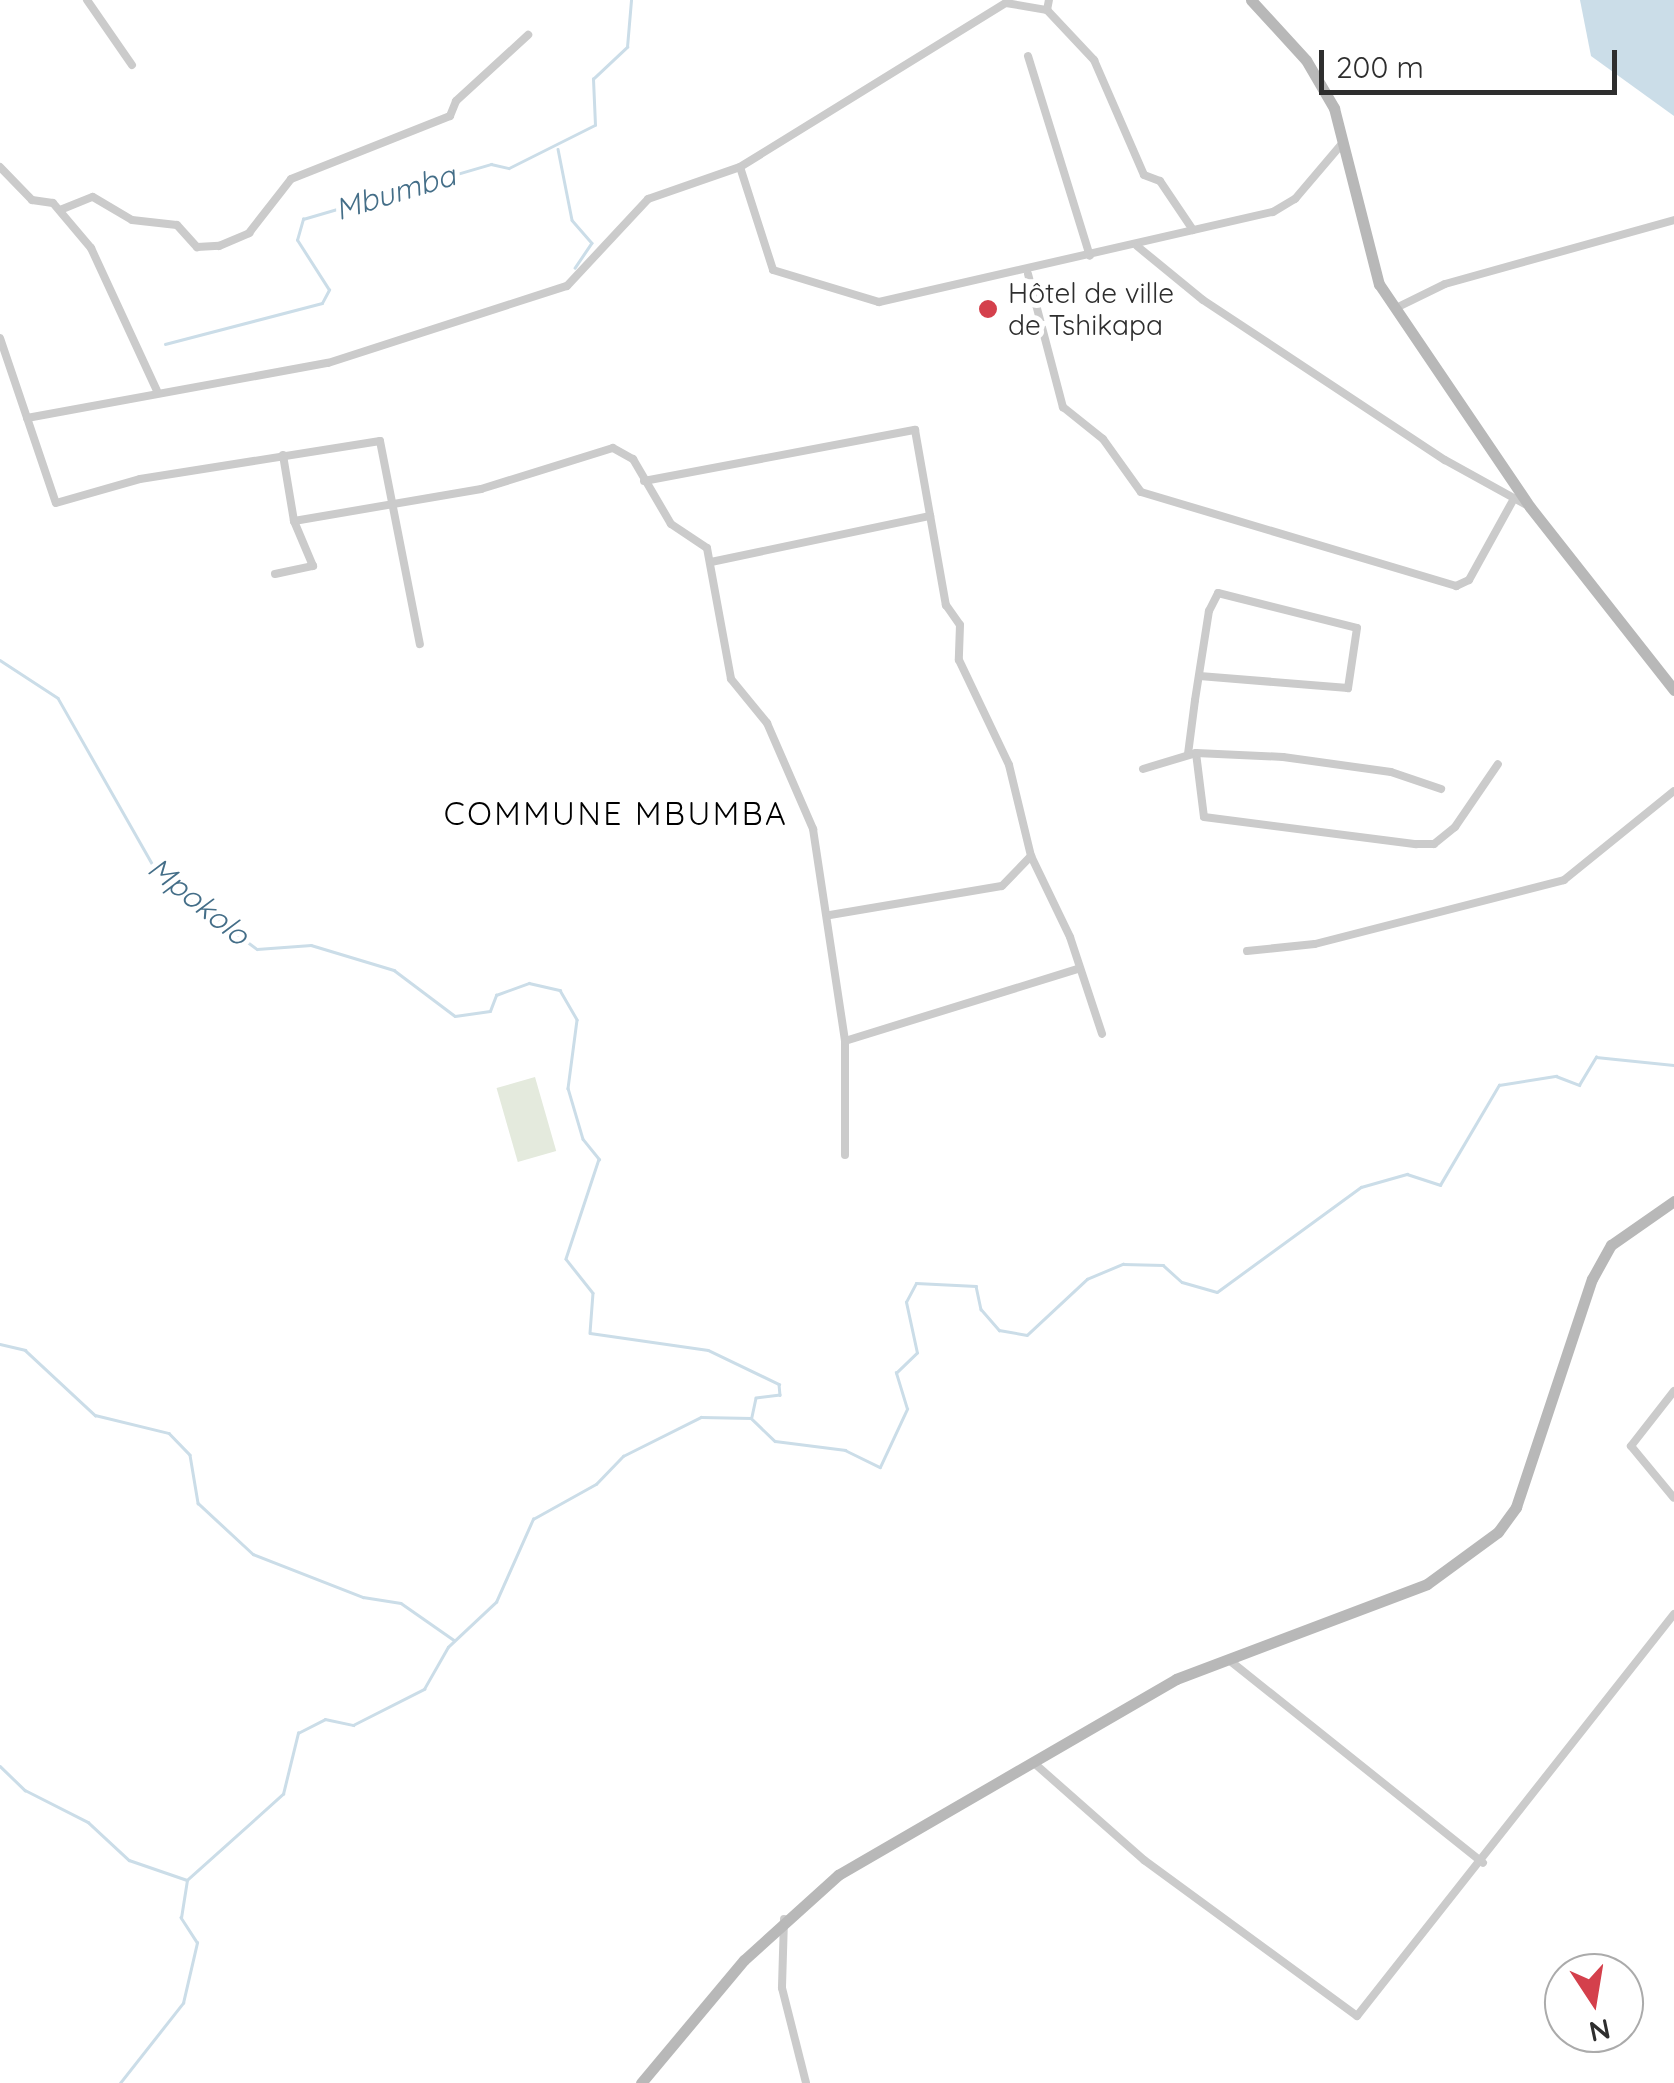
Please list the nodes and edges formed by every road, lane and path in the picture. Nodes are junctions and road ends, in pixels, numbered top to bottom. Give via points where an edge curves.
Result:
1 (87, 0) edge
2 (1250, 0) edge
3 (1048, 5) edge
4 (528, 35) dead end
5 (1028, 56) dead end
6 (132, 65) dead end
7 (1341, 145) junction
8 (0, 167) edge
9 (740, 167) junction
10 (60, 210) junction
11 (1674, 220) edge
12 (1193, 230) junction
13 (1137, 246) junction
14 (1090, 256) junction
15 (1028, 274) junction
16 (1398, 307) junction
17 (0, 338) edge
18 (3, 357) edge
19 (157, 391) junction
20 (26, 418) junction
21 (283, 454) junction
22 (644, 481) junction
23 (1512, 502) junction
24 (396, 504) junction
25 (1530, 507) junction
26 (930, 516) junction
27 (294, 521) junction
28 (712, 562) junction
29 (276, 574) dead end
30 (420, 644) dead end
31 (1199, 676) junction
32 (1674, 690) edge
33 (1192, 754) junction
34 (1498, 764) dead end
35 (1143, 769) dead end
36 (1440, 789) dead end
37 (1674, 791) edge
38 (1030, 856) junction
39 (830, 915) junction
40 (1246, 952) dead end
41 (1077, 969) junction
42 (1102, 1034) dead end
43 (845, 1041) junction
44 (845, 1155) dead end
45 (1674, 1201) edge
46 (1674, 1390) edge
47 (1674, 1498) edge
48 (1674, 1614) edge
49 (1225, 1657) junction
50 (1034, 1763) junction
51 (1483, 1863) junction
52 (784, 1919) junction
53 (641, 2083) edge
54 (806, 2083) edge

1 - 6 street
2 - 7 main road via 1317,76
3 - 9 street via 1006,3
3 - 12 street via 1094,60 1144,175 1160,181
4 - 10 street via 456,101 450,116 291,179 250,233 219,246 197,248 178,225 132,220 92,196
5 - 14 street
7 - 12 street via 1295,200
7 - 16 main road via 1370,262
8 - 10 street via 32,200
9 - 15 street via 764,253 779,274 879,302
9 - 19 street via 648,199 582,274 542,295 328,362
10 - 19 street via 111,283
11 - 16 street via 1445,284
12 - 13 street
13 - 14 street
13 - 23 street via 1203,300
14 - 15 street
15 - 23 street via 1063,407 1104,440 1141,492 1456,586 1468,580
16 - 25 main road
17 - 18 street
18 - 20 street
19 - 20 street
20 - 21 street via 61,504 95,488
21 - 24 street via 380,441
21 - 27 street
22 - 24 street via 633,459 613,448 480,488
22 - 26 street via 915,430
22 - 28 street via 671,524 694,535
23 - 25 street
24 - 27 street
24 - 30 street
25 - 32 main road
26 - 28 street
26 - 38 street via 946,605 960,625 958,660 1021,796
27 - 29 street via 313,566
28 - 39 street via 732,679 781,750 813,829
31 - 31 street via 1218,593 1358,628 1348,688
31 - 33 street
33 - 34 street via 1204,817 1416,844 1434,844 1455,827
33 - 35 street
33 - 36 street via 1327,762
37 - 40 street via 1564,880 1316,944
38 - 39 street via 1002,886
38 - 41 street
39 - 43 street
41 - 42 street
41 - 43 street
43 - 44 street
45 - 49 main road via 1611,1246 1592,1279 1516,1508 1498,1532 1427,1584
46 - 47 street via 1630,1446
48 - 51 street
49 - 50 main road
49 - 51 street
50 - 51 street via 1144,1860 1354,2016
50 - 52 main road via 872,1853
52 - 53 main road
52 - 54 street via 782,1988

